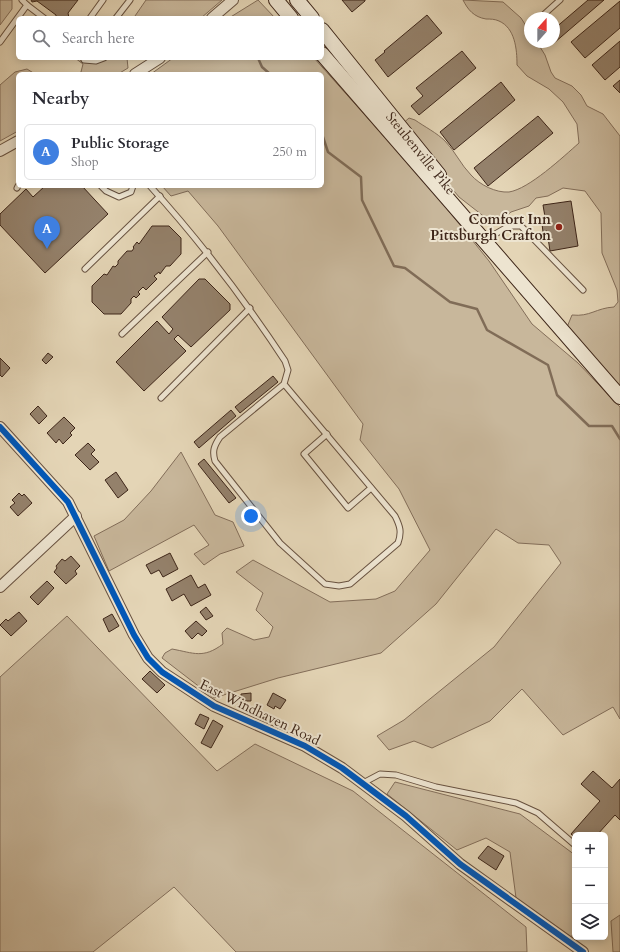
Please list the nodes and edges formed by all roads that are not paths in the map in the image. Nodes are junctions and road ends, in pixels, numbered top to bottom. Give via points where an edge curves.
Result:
1 (22, 0) edge
2 (103, 0) edge
3 (130, 0) edge
4 (233, 0) edge
5 (276, 0) edge
6 (297, 0) edge
7 (560, 0) edge
8 (27, 5) junction
9 (546, 12) edge
10 (19, 16) edge
11 (41, 16) edge
12 (91, 16) edge
13 (118, 16) edge
14 (214, 16) edge
15 (290, 16) edge
16 (310, 16) edge
17 (16, 20) edge
18 (324, 32) edge
19 (0, 42) edge
20 (324, 56) edge
21 (84, 60) edge
22 (99, 60) edge
23 (157, 60) edge
24 (138, 72) edge
25 (16, 142) edge
26 (0, 150) edge
27 (103, 188) edge
28 (132, 188) edge
29 (152, 188) edge
30 (160, 196) junction
31 (490, 236) junction
32 (208, 252) junction
33 (85, 269) dead end
34 (583, 290) dead end
35 (534, 296) junction
36 (250, 308) junction
37 (122, 334) dead end
38 (284, 384) junction
39 (620, 397) edge
40 (161, 398) dead end
41 (0, 427) edge
42 (327, 434) junction
43 (371, 488) junction
44 (76, 516) junction
45 (0, 587) edge
46 (363, 782) junction
47 (572, 842) edge
48 (583, 952) edge

1 - 8 lane
2 - 12 lane
3 - 13 lane
4 - 14 street
5 - 15 main road
6 - 16 main road
7 - 9 lane
8 - 10 lane
8 - 11 lane
17 - 19 lane
18 - 31 main road, Steubenville Pike
20 - 35 main road, Steubenville Pike via 505,266
21 - 22 lane
23 - 24 street
25 - 26 street
27 - 28 lane via 119,197 131,192
29 - 30 lane
30 - 32 lane
30 - 33 lane
31 - 34 lane via 509,226 521,226
31 - 35 main road, Steubenville Pike
32 - 36 lane
32 - 37 lane
35 - 39 main road, Steubenville Pike
36 - 38 lane via 285,361 288,370
36 - 40 lane
38 - 42 lane
38 - 43 lane via 220,438 212,454 215,462 280,543 325,584 350,584 398,543 401,528 395,516
41 - 44 street, East Windhaven Road via 61,493
42 - 43 lane
42 - 43 lane via 304,454 348,508
44 - 45 street
44 - 46 street, East Windhaven Road via 134,634 148,658 162,672 214,706 305,746
46 - 47 lane via 380,774 396,775 436,787 516,803 538,813
46 - 48 street, East Windhaven Road via 460,864

